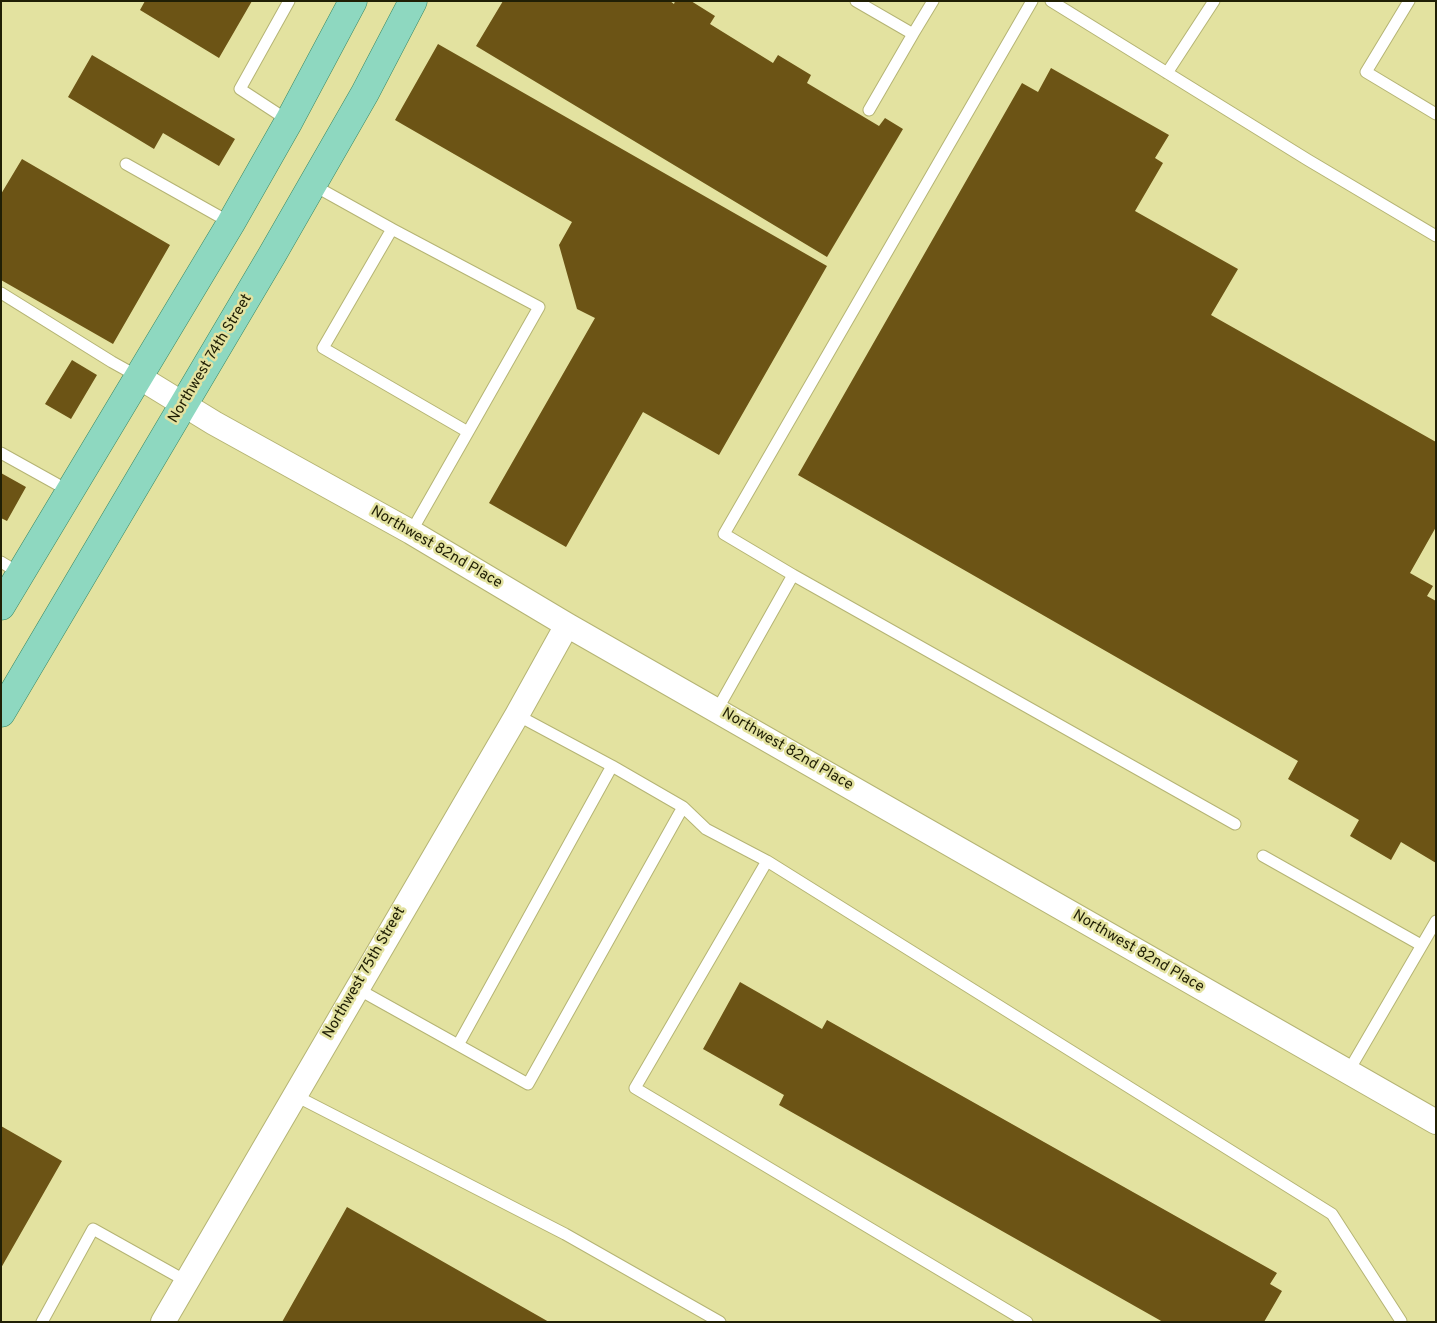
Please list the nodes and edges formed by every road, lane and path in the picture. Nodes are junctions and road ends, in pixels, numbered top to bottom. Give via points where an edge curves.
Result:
1 (289, 1) edge
2 (354, 1) edge
3 (413, 1) edge
4 (856, 1) edge
5 (933, 1) edge
6 (1032, 1) edge
7 (1051, 1) edge
8 (1214, 1) edge
9 (1409, 1) edge
10 (912, 34) junction
11 (1167, 73) junction
12 (869, 110) dead end
13 (1436, 114) edge
14 (289, 121) junction
15 (126, 164) dead end
16 (313, 185) junction
17 (231, 223) junction
18 (392, 229) junction
19 (1436, 236) edge
20 (1, 294) edge
21 (139, 377) junction
22 (183, 405) junction
23 (468, 432) junction
24 (1, 453) edge
25 (70, 492) junction
26 (411, 532) junction
27 (11, 568) edge
28 (792, 575) junction
29 (1, 606) edge
30 (567, 625) junction
31 (717, 710) junction
32 (1, 713) edge
33 (517, 715) junction
34 (612, 766) junction
35 (683, 807) junction
36 (1235, 824) dead end
37 (1263, 856) dead end
38 (766, 861) junction
39 (1436, 921) edge
40 (1421, 945) junction
41 (356, 988) junction
42 (458, 1044) junction
43 (1348, 1072) junction
44 (294, 1096) junction
45 (1436, 1122) edge
46 (186, 1281) junction
47 (42, 1322) edge
48 (163, 1322) edge
49 (720, 1322) edge
50 (1026, 1322) edge
51 (1401, 1322) edge

1 - 14 lane via 240,89
2 - 14 main road
3 - 16 main road, Northwest 74th Street
4 - 10 lane
5 - 10 lane
6 - 28 lane via 724,534
7 - 11 lane
8 - 11 lane
9 - 13 lane via 1366,72
10 - 12 lane
11 - 19 lane
14 - 17 main road
15 - 17 lane
16 - 18 lane
16 - 22 main road, Northwest 74th Street
17 - 21 main road
18 - 23 lane via 323,348
18 - 23 lane via 539,307
20 - 21 lane
21 - 22 street, Northwest 82nd Place
21 - 25 main road
22 - 26 street, Northwest 82nd Place
22 - 32 main road, Northwest 74th Street
23 - 26 lane
24 - 25 lane
25 - 27 main road
26 - 30 street, Northwest 82nd Place
27 - 29 main road
28 - 31 lane
28 - 36 lane
30 - 31 street, Northwest 82nd Place
30 - 33 street, Northwest 75th Street
31 - 43 street, Northwest 82nd Place
33 - 34 lane
33 - 41 street, Northwest 75th Street
34 - 35 lane
34 - 42 lane
35 - 38 lane via 706,829
35 - 42 lane via 528,1084
37 - 40 lane
38 - 50 lane via 636,1088
38 - 51 lane via 1332,1214
39 - 40 lane
40 - 43 lane
41 - 42 lane
41 - 44 street, Northwest 75th Street
43 - 45 street, Northwest 82nd Place
44 - 46 street, Northwest 75th Street
44 - 49 lane via 565,1234
46 - 47 lane via 93,1229
46 - 48 street, Northwest 75th Street

